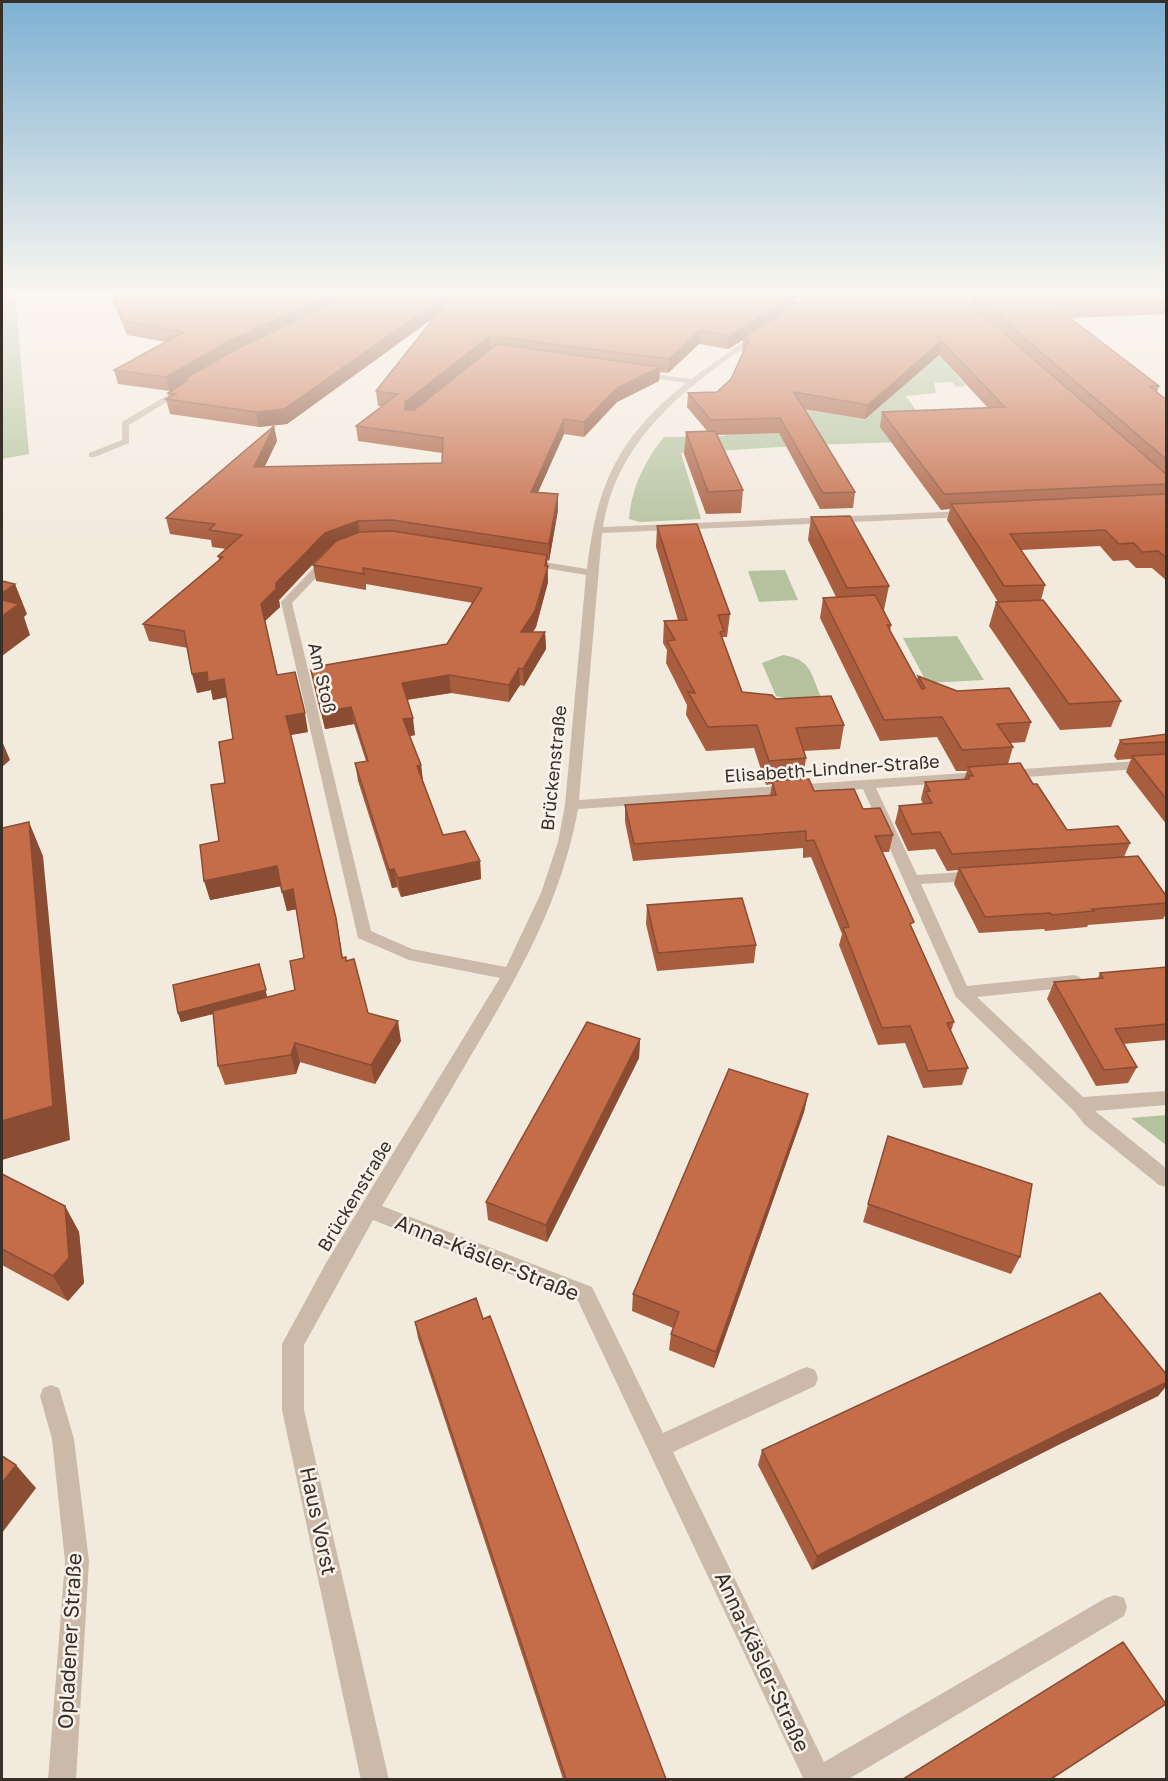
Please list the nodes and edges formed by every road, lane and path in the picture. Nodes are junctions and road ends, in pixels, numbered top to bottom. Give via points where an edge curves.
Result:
1 (664, 377) edge
2 (696, 377) edge
3 (691, 381) junction
4 (192, 384) edge
5 (92, 455) dead end
6 (982, 514) edge
7 (598, 530) junction
8 (342, 550) edge
9 (511, 560) edge
10 (592, 573) junction
11 (1167, 763) edge
12 (868, 784) junction
13 (572, 805) junction
14 (993, 874) edge
15 (912, 880) junction
16 (512, 974) junction
17 (1087, 980) edge
18 (962, 993) junction
19 (1167, 1098) edge
20 (1079, 1105) junction
21 (1167, 1179) edge
22 (369, 1210) junction
23 (333, 1270) joint
24 (807, 1378) dead end
25 (51, 1396) dead end
26 (659, 1447) junction
27 (1115, 1607) dead end
28 (62, 1779) edge
29 (375, 1779) edge
30 (819, 1779) edge

1 - 3 street
2 - 3 street, Brückenstraße
3 - 7 street, Brückenstraße via 619,463 609,483
4 - 5 street via 125,424 126,441
6 - 7 street
7 - 10 street, Brückenstraße
8 - 16 street, Am Stoß via 333,554 286,602 364,934 410,954
9 - 10 street
10 - 13 street, Brückenstraße
11 - 12 street, Elisabeth-Lindner-Straße
12 - 13 street, Elisabeth-Lindner-Straße
12 - 15 street
13 - 16 street, Brückenstraße via 549,893
14 - 15 street
15 - 18 street
16 - 22 street, Brückenstraße
17 - 18 street
18 - 20 street
19 - 20 street
20 - 21 street via 1091,1120
22 - 23 street, Brückenstraße
22 - 26 street, Anna-Käsler-Straße via 585,1294
23 - 29 street, Haus Vorst via 293,1344 293,1410
24 - 26 street
25 - 28 street, Opladener Straße via 67,1461 77,1561
26 - 30 street, Anna-Käsler-Straße
27 - 30 street, Anna-Käsler-Straße

